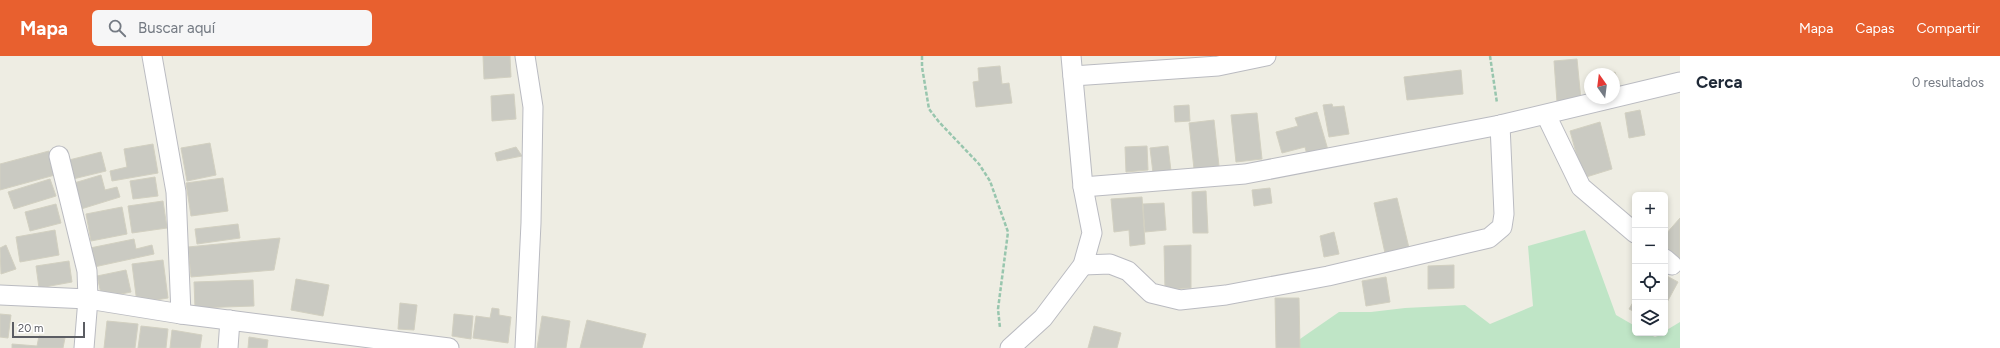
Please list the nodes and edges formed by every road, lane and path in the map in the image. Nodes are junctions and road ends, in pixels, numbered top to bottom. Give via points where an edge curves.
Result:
1 (152, 56) edge
2 (525, 56) edge
3 (922, 56) edge
4 (1071, 56) edge
5 (1266, 56) edge
6 (1490, 56) edge
7 (1073, 76) junction
8 (1680, 82) edge
9 (1546, 116) junction
10 (1500, 125) junction
11 (59, 156) dead end
12 (1083, 187) junction
13 (1632, 231) edge
14 (1083, 265) junction
15 (0, 295) edge
16 (88, 299) junction
17 (181, 314) junction
18 (230, 320) junction
19 (1006, 341) edge
20 (373, 343) edge
21 (84, 348) edge
22 (228, 348) edge
23 (449, 348) edge
24 (525, 348) edge

1 - 17 street via 176,192
2 - 24 street via 533,107
3 - 19 path via 929,109 979,164 990,181 1008,232 998,309
4 - 7 street
5 - 7 street via 1218,66
6 - 10 path
7 - 12 street
8 - 9 street
9 - 10 street
9 - 13 street via 1581,187
10 - 12 street via 1244,174
10 - 14 street via 1504,214 1502,227 1489,238 1328,276 1226,295 1180,300 1151,293 1128,271 1110,264
11 - 16 street via 87,271
12 - 14 street via 1092,233
14 - 19 street via 1043,318
15 - 16 street
16 - 17 street
16 - 21 street
17 - 18 street
18 - 20 street
18 - 22 street
20 - 23 street

